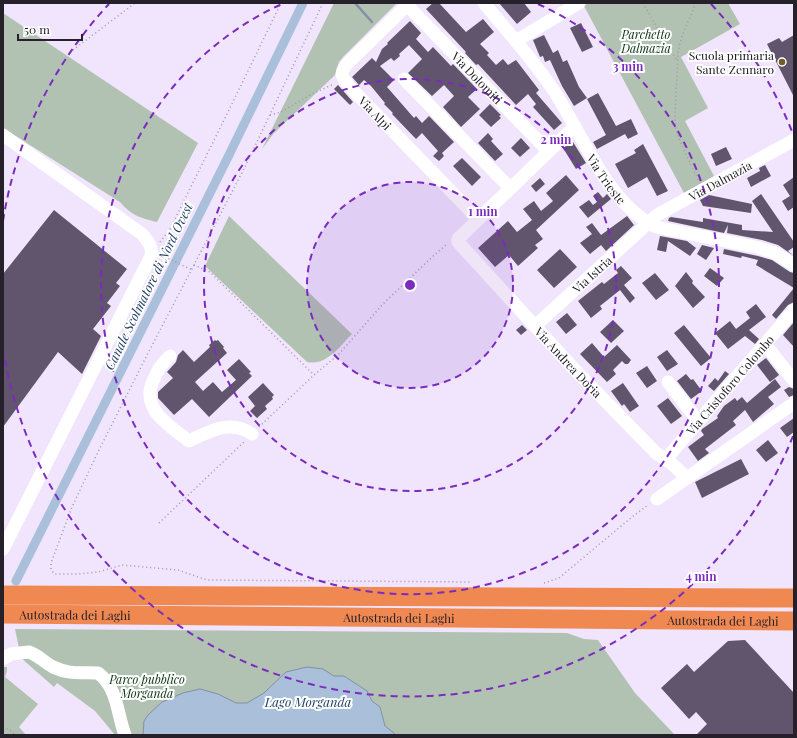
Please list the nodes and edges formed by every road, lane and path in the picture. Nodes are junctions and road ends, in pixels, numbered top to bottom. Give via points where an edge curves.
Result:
1 (135, 3) edge
2 (281, 3) edge
3 (323, 3) edge
4 (484, 3) edge
5 (579, 3) edge
6 (643, 3) edge
7 (696, 3) edge
8 (408, 4) edge
9 (516, 41) junction
10 (73, 50) dead end
11 (678, 60) junction
12 (343, 79) junction
13 (404, 79) dead end
14 (270, 115) junction
15 (575, 126) junction
16 (3, 135) edge
17 (794, 140) edge
18 (548, 151) junction
19 (699, 183) dead end
20 (510, 188) junction
21 (478, 219) junction
22 (649, 223) junction
23 (458, 239) junction
24 (158, 253) junction
25 (194, 265) junction
26 (794, 265) edge
27 (192, 270) junction
28 (794, 310) edge
29 (535, 326) junction
30 (765, 344) junction
31 (170, 356) dead end
32 (314, 375) junction
33 (794, 381) edge
34 (668, 382) dead end
35 (794, 403) edge
36 (698, 421) junction
37 (252, 434) junction
38 (666, 459) junction
39 (687, 478) junction
40 (657, 499) joint
41 (159, 523) dead end
42 (3, 549) edge
43 (474, 582) dead end
44 (544, 583) dead end
45 (3, 595) edge
46 (794, 598) edge
47 (3, 614) edge
48 (794, 621) edge
49 (3, 658) edge
50 (3, 727) edge
51 (15, 735) edge
52 (125, 735) edge

1 - 10 path
2 - 24 path
3 - 14 path
4 - 9 street, Via Trieste
5 - 9 street
6 - 11 path
7 - 11 path via 681,41
8 - 12 street via 343,69
8 - 18 street, Via Dolomiti
9 - 15 street, Via Trieste via 552,87
11 - 19 path via 676,129
12 - 14 path via 281,112
12 - 21 street, Via Alpi
13 - 20 street
14 - 25 path
15 - 18 street
15 - 22 street, Via Trieste via 611,186 631,210
16 - 24 street via 142,234
17 - 22 street, Via Dalmazia via 669,208
18 - 20 street
20 - 21 street
21 - 23 street
22 - 26 street, Via Trieste via 656,227 772,251
22 - 29 street, Via Istria
23 - 29 street, Via Andrea Doria via 463,249
23 - 32 path via 427,262 382,305 338,355
24 - 27 path
24 - 42 street via 151,256
25 - 27 path
25 - 32 path via 210,272
27 - 43 path via 76,500 51,563 51,570 55,574 77,574 98,572 122,565 178,570 207,580
28 - 30 street, Via Cristoforo Colombo
29 - 38 street, Via Andrea Doria via 656,453
30 - 33 street
30 - 36 street, Via Cristoforo Colombo
31 - 37 street via 160,366 149,393 158,416 189,441 212,430 233,426
32 - 37 path
34 - 36 street
35 - 39 street
36 - 38 street, Via Cristoforo Colombo
37 - 41 path
38 - 39 street, Via Andrea Doria
39 - 40 street
40 - 44 path via 632,516 559,578
45 - 46 highway, Autostrada dei Laghi
47 - 48 highway, Autostrada dei Laghi
49 - 52 street via 11,654 29,652 66,672 98,673 114,694
50 - 51 path

